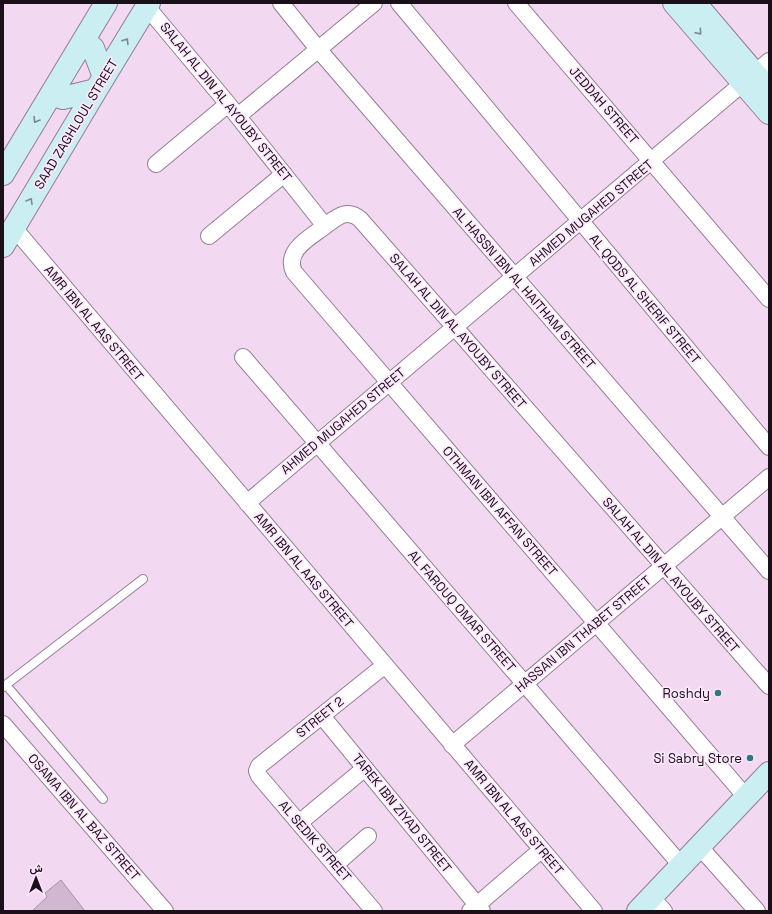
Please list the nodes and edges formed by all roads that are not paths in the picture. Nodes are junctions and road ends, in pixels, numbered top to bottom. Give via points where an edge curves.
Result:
1 (106, 3) edge
2 (281, 3) edge
3 (374, 3) edge
4 (398, 3) edge
5 (516, 3) edge
6 (674, 3) edge
7 (695, 3) edge
8 (148, 5) edge
9 (82, 44) junction
10 (318, 49) junction
11 (759, 77) edge
12 (100, 84) junction
13 (55, 89) junction
14 (233, 110) junction
15 (769, 113) edge
16 (652, 161) junction
17 (156, 164) dead end
18 (3, 174) edge
19 (284, 174) junction
20 (580, 221) junction
21 (326, 226) junction
22 (14, 228) junction
23 (209, 236) dead end
24 (3, 246) edge
25 (515, 277) junction
26 (769, 299) edge
27 (455, 327) junction
28 (243, 357) dead end
29 (389, 382) junction
30 (317, 443) junction
31 (769, 447) edge
32 (769, 477) edge
33 (247, 503) junction
34 (722, 517) junction
35 (663, 567) junction
36 (769, 571) edge
37 (143, 579) dead end
38 (597, 623) junction
39 (385, 665) junction
40 (524, 684) junction
41 (4, 686) edge
42 (769, 686) edge
43 (322, 716) junction
44 (3, 724) edge
45 (452, 745) junction
46 (365, 768) junction
47 (257, 771) joint
48 (769, 773) edge
49 (746, 797) junction
50 (103, 799) dead end
51 (299, 823) junction
52 (368, 836) dead end
53 (699, 846) junction
54 (542, 850) junction
55 (335, 865) junction
56 (681, 865) junction
57 (651, 906) edge
58 (476, 909) edge
59 (165, 911) edge
60 (374, 911) edge
61 (594, 911) edge
62 (757, 911) edge

1 - 9 main road
2 - 10 street, AL HASSN IBN AL HAITHAM STREET
3 - 10 street
4 - 20 street, AL QODS AL SHERIF STREET
5 - 16 street, JEDDAH STREET
6 -> 11 main road
7 - 11 main road
12 -> 8 main road, SAAD ZAGHLOUL STREET
8 - 14 street, SALAH AL DIN AL AYOUBY STREET
9 - 12 main road via 88,44 93,48
9 - 13 main road
10 - 14 street
10 - 25 street, AL HASSN IBN AL HAITHAM STREET
11 - 15 main road
11 - 16 street, AHMED MUGAHED STREET
12 - 13 main road via 63,98 55,94
22 -> 12 main road, SAAD ZAGHLOUL STREET
13 -> 18 main road
14 - 17 street
14 - 19 street, SALAH AL DIN AL AYOUBY STREET
16 - 20 street, AHMED MUGAHED STREET
16 - 26 street, JEDDAH STREET
19 - 21 street, SALAH AL DIN AL AYOUBY STREET
19 - 23 street
20 - 25 street, AHMED MUGAHED STREET
20 - 31 street, AL QODS AL SHERIF STREET
21 - 27 street, SALAH AL DIN AL AYOUBY STREET via 344,213 356,216
21 - 29 street, OTHMAN IBN AFFAN STREET via 295,251 292,256 294,272
22 - 24 main road, SAAD ZAGHLOUL STREET
22 - 33 street, AMR IBN AL AAS STREET
25 - 27 street, AHMED MUGAHED STREET
25 - 34 street, AL HASSN IBN AL HAITHAM STREET
27 - 29 street, AHMED MUGAHED STREET
27 - 35 street, SALAH AL DIN AL AYOUBY STREET
28 - 30 street, AL FAROUQ OMAR STREET
29 - 30 street, AHMED MUGAHED STREET
29 - 38 street, OTHMAN IBN AFFAN STREET
30 - 33 street, AHMED MUGAHED STREET
30 - 40 street, AL FAROUQ OMAR STREET
32 - 34 street, HASSAN IBN THABET STREET
33 - 39 street, AMR IBN AL AAS STREET
34 - 35 street, HASSAN IBN THABET STREET
34 - 36 street, AL HASSN IBN AL HAITHAM STREET
35 - 38 street, HASSAN IBN THABET STREET
35 - 42 street, SALAH AL DIN AL AYOUBY STREET
37 - 41 lane
38 - 40 street, HASSAN IBN THABET STREET
38 - 49 street, OTHMAN IBN AFFAN STREET
39 - 43 street, STREET 2
39 - 45 street, AMR IBN AL AAS STREET
40 - 45 street, HASSAN IBN THABET STREET
40 - 56 street, AL FAROUQ OMAR STREET
41 - 50 lane
43 - 46 street, TAREK IBN ZIYAD STREET
43 - 47 street, STREET 2 via 259,766
44 - 59 street, OSAMA IBN AL BAZ STREET
45 - 54 street, AMR IBN AL AAS STREET
46 - 51 street
46 - 58 street, TAREK IBN ZIYAD STREET
47 - 51 street, AL SEDIK STREET
48 - 49 main road
49 - 53 main road
51 - 55 street, AL SEDIK STREET
52 - 55 street
53 - 56 main road
53 - 62 street
54 - 58 street
54 - 61 street, AMR IBN AL AAS STREET
55 - 60 street, AL SEDIK STREET
56 - 57 main road

